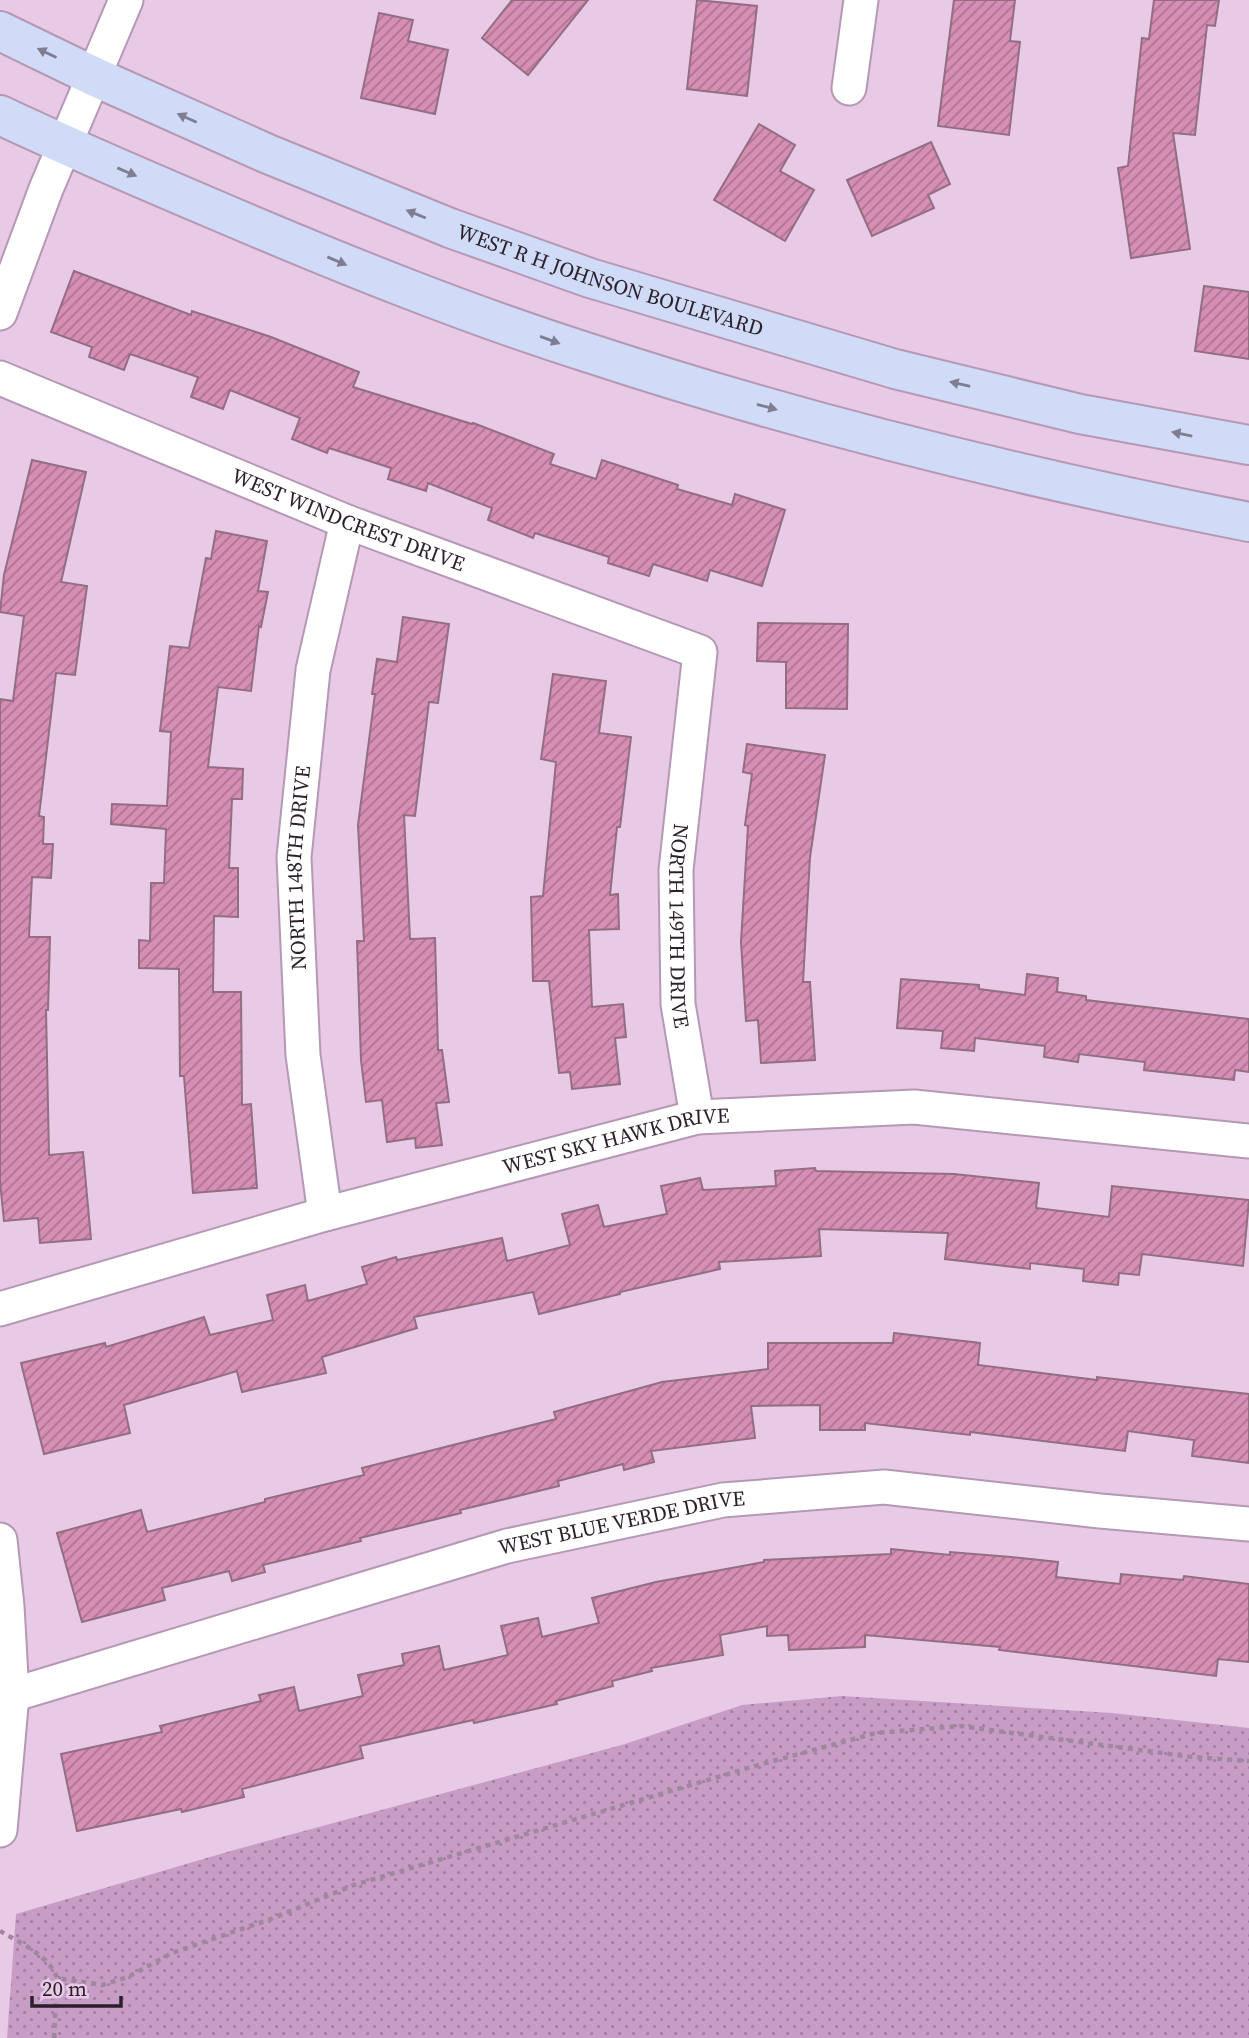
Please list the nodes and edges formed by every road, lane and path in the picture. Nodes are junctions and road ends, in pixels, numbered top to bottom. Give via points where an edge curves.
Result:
1 (127, 0) edge
2 (861, 0) edge
3 (0, 31) edge
4 (93, 76) junction
5 (849, 88) dead end
6 (0, 115) edge
7 (72, 128) junction
8 (0, 313) edge
9 (0, 378) edge
10 (1249, 445) edge
11 (347, 522) junction
12 (1249, 522) edge
13 (699, 652) joint
14 (697, 1116) junction
15 (1249, 1141) edge
16 (325, 1214) junction
17 (0, 1309) edge
18 (1249, 1524) edge
19 (0, 1540) edge
20 (12, 1695) junction
21 (1249, 1761) edge
22 (0, 1830) edge
23 (0, 1931) edge
24 (57, 1978) junction
25 (54, 2038) edge

1 - 4 street
2 - 5 street
4 -> 3 main road, WEST R H JOHNSON BOULEVARD
4 - 7 street
10 -> 4 main road, WEST R H JOHNSON BOULEVARD via 1080,414 895,369 590,278 386,203
6 - 7 main road
7 - 8 street
7 -> 12 main road via 351,267 586,353 713,393 976,463
9 - 11 street, WEST WINDCREST DRIVE
11 - 13 street, WEST WINDCREST DRIVE
11 - 16 street, NORTH 148TH DRIVE via 313,670 294,857 303,1055
13 - 14 street, NORTH 149TH DRIVE via 676,870 678,1003
14 - 15 street, WEST SKY HAWK DRIVE via 914,1107
14 - 16 street, WEST SKY HAWK DRIVE
16 - 17 street, WEST SKY HAWK DRIVE
18 - 20 street, WEST BLUE VERDE DRIVE via 884,1488 723,1500 507,1546
19 - 20 street
20 - 22 street
21 - 24 path via 960,1726 876,1733 354,1885 172,1953 128,1977 102,1985
23 - 24 path via 47,1961
24 - 25 path

